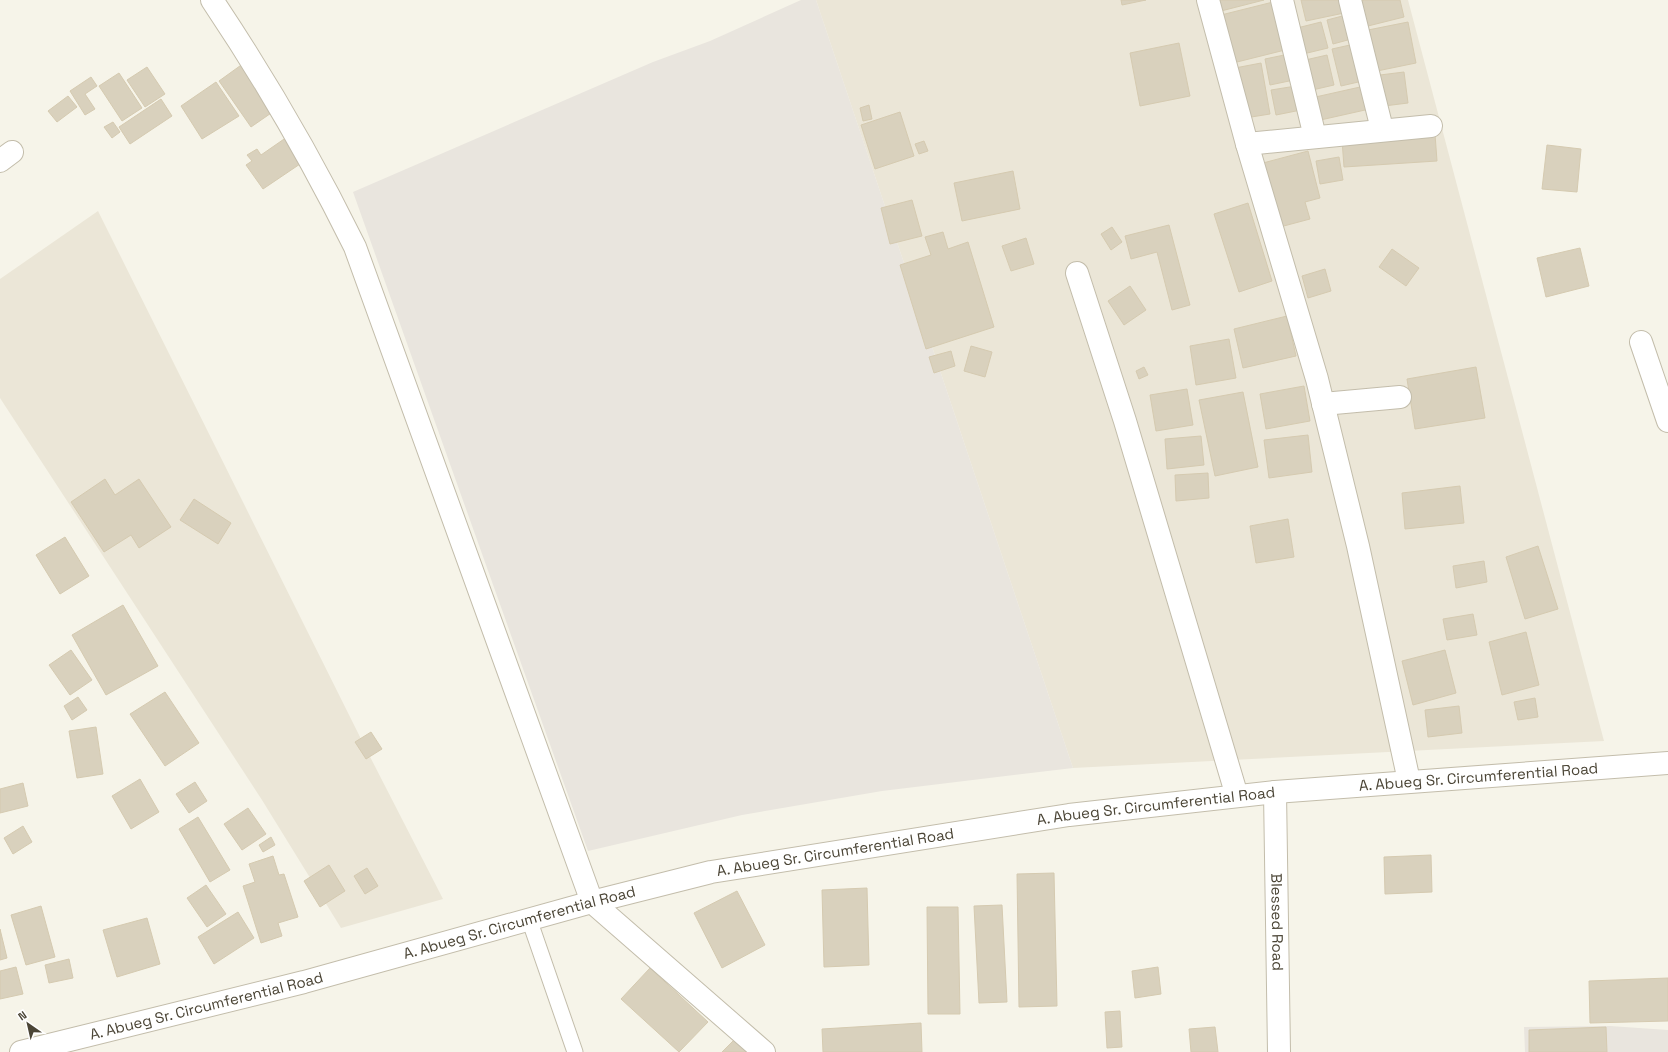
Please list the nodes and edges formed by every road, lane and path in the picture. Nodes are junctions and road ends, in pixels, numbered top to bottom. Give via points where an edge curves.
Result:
1 (212, 0) edge
2 (1208, 0) edge
3 (1282, 0) edge
4 (1350, 0) edge
5 (1430, 126) dead end
6 (1382, 129) junction
7 (1315, 137) junction
8 (1247, 144) junction
9 (1077, 273) dead end
10 (1642, 342) dead end
11 (1400, 397) dead end
12 (1323, 404) junction
13 (1668, 421) edge
14 (1668, 763) edge
15 (1409, 781) junction
16 (1275, 792) junction
17 (1237, 796) junction
18 (592, 902) junction
19 (529, 919) junction
20 (44, 1049) edge
21 (21, 1052) edge
22 (575, 1052) edge
23 (764, 1052) edge
24 (1279, 1052) edge

1 - 18 street via 249,55 333,202 355,248
2 - 8 street
3 - 7 street
4 - 6 street
5 - 6 street
6 - 7 street
7 - 8 street
8 - 12 street
9 - 17 street via 1125,421
10 - 13 street
11 - 12 street
12 - 15 street via 1358,546
14 - 15 street, A. Abueg Sr. Circumferential Road
15 - 16 street, A. Abueg Sr. Circumferential Road
16 - 17 street, A. Abueg Sr. Circumferential Road
16 - 24 street, Blessed Road
17 - 18 street, A. Abueg Sr. Circumferential Road via 1069,815 711,872
18 - 19 street, A. Abueg Sr. Circumferential Road
18 - 23 street
19 - 20 street, A. Abueg Sr. Circumferential Road via 304,982
19 - 22 lane
20 - 21 street, A. Abueg Sr. Circumferential Road

